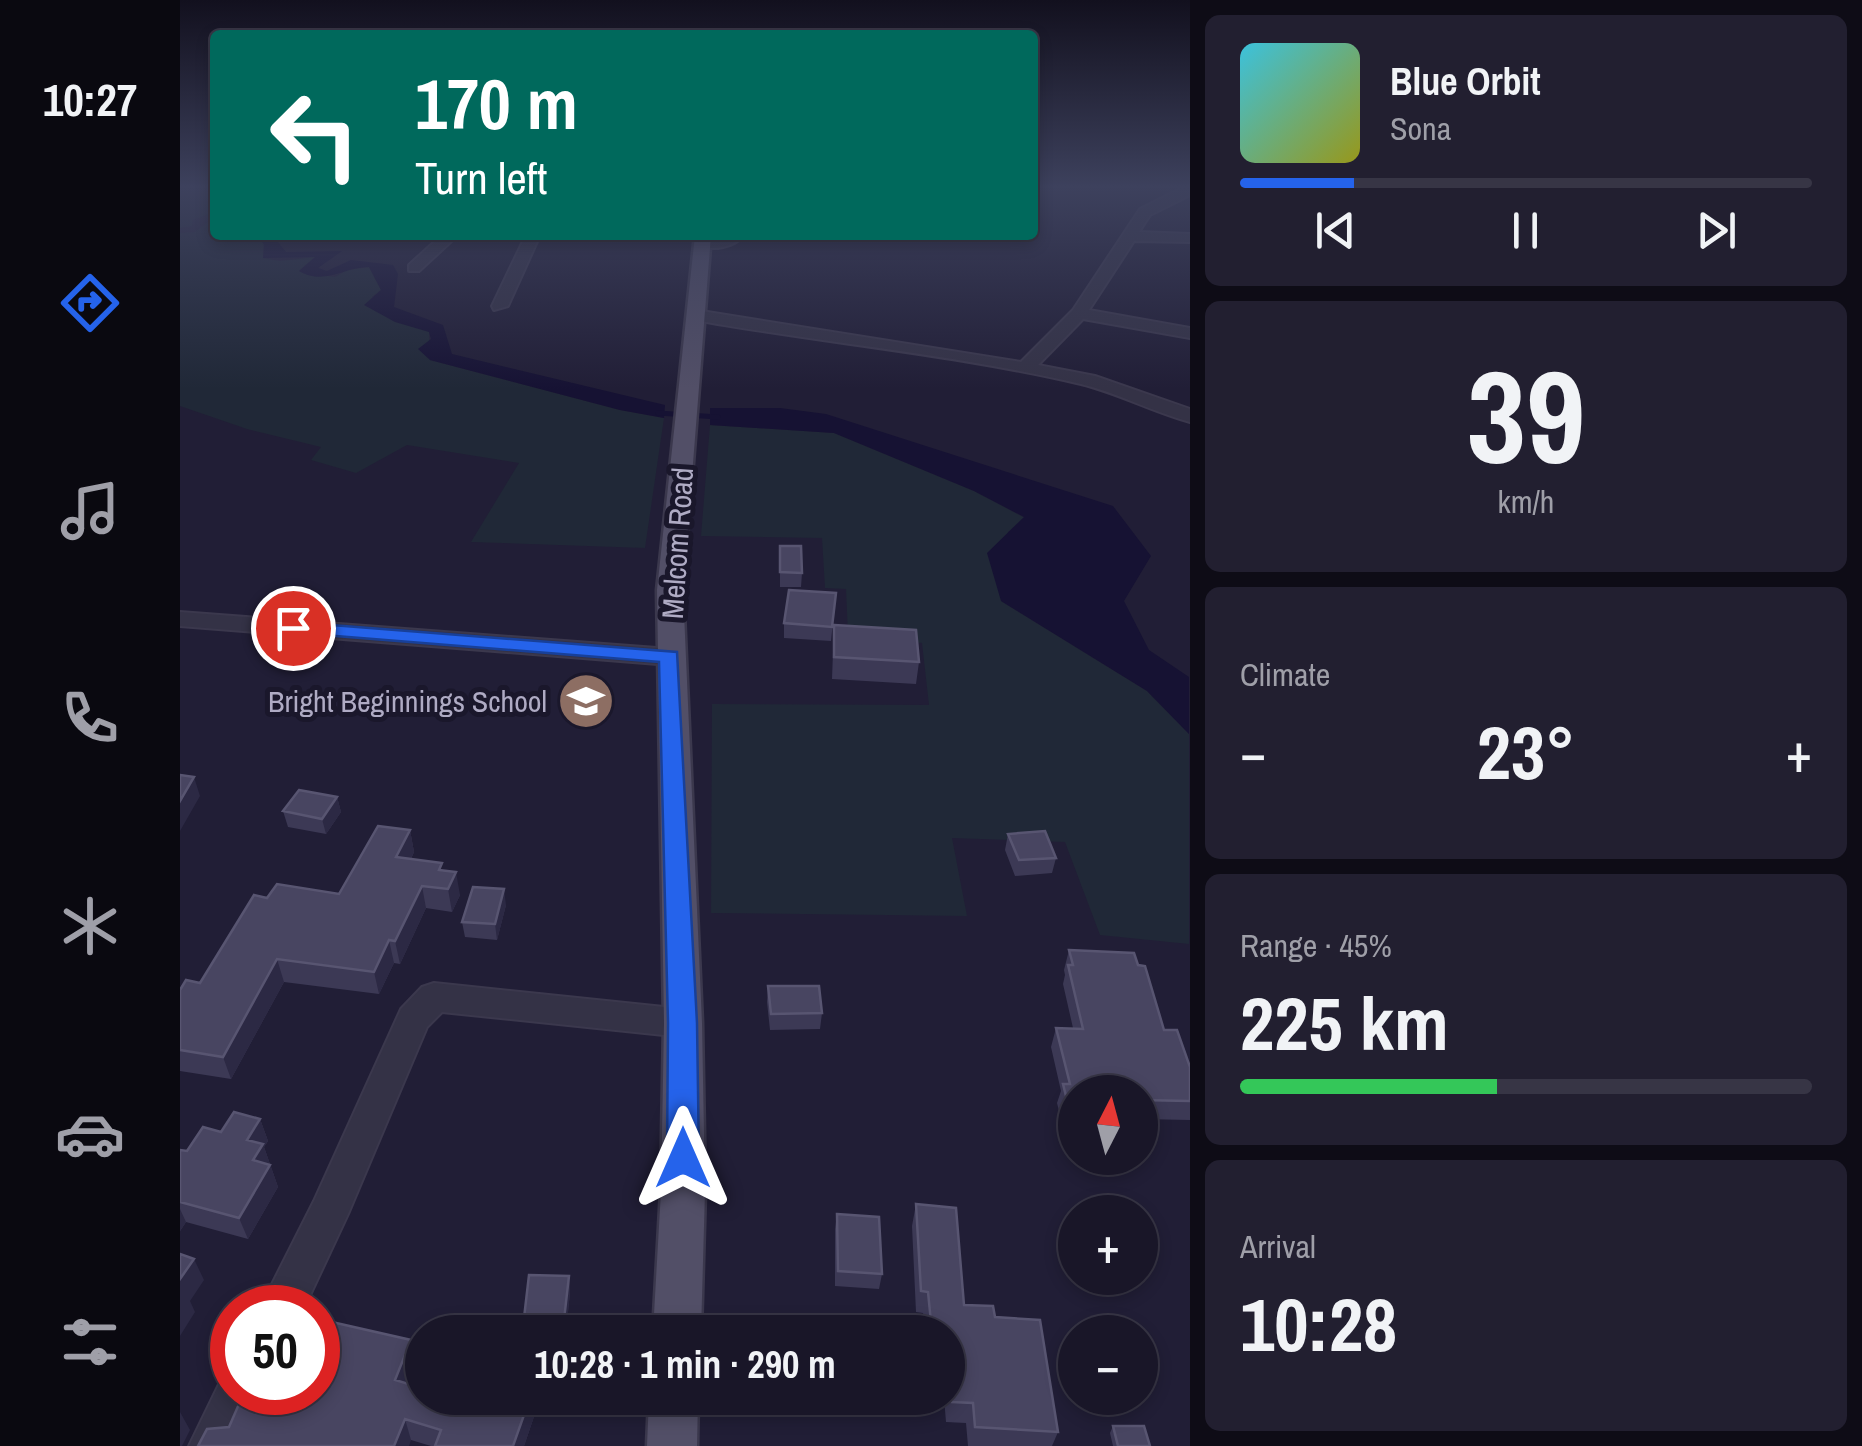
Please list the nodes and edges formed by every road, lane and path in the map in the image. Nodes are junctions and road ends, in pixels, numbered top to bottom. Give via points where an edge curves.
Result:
1 (429, 254) edge
2 (524, 254) edge
3 (702, 254) edge
4 (1117, 254) edge
5 (414, 268) dead end
6 (500, 306) dead end
7 (1079, 314) junction
8 (695, 315) junction
9 (1190, 332) edge
10 (1025, 368) junction
11 (1190, 416) edge
12 (180, 620) edge
13 (670, 657) junction
14 (682, 1023) junction
15 (293, 1285) edge
16 (678, 1315) edge
17 (228, 1415) edge
18 (673, 1415) edge
19 (212, 1446) edge
20 (672, 1446) edge

1 - 5 street
2 - 6 street
3 - 8 main road, Melcom Road
4 - 7 street
7 - 9 street
7 - 10 street
8 - 10 street
8 - 13 main road, Melcom Road
10 - 11 street via 1088,380
12 - 13 street
13 - 14 main road, Melcom Road
14 - 15 street via 434,997 413,1019
14 - 16 main road, Melcom Road
17 - 19 street
18 - 20 main road

